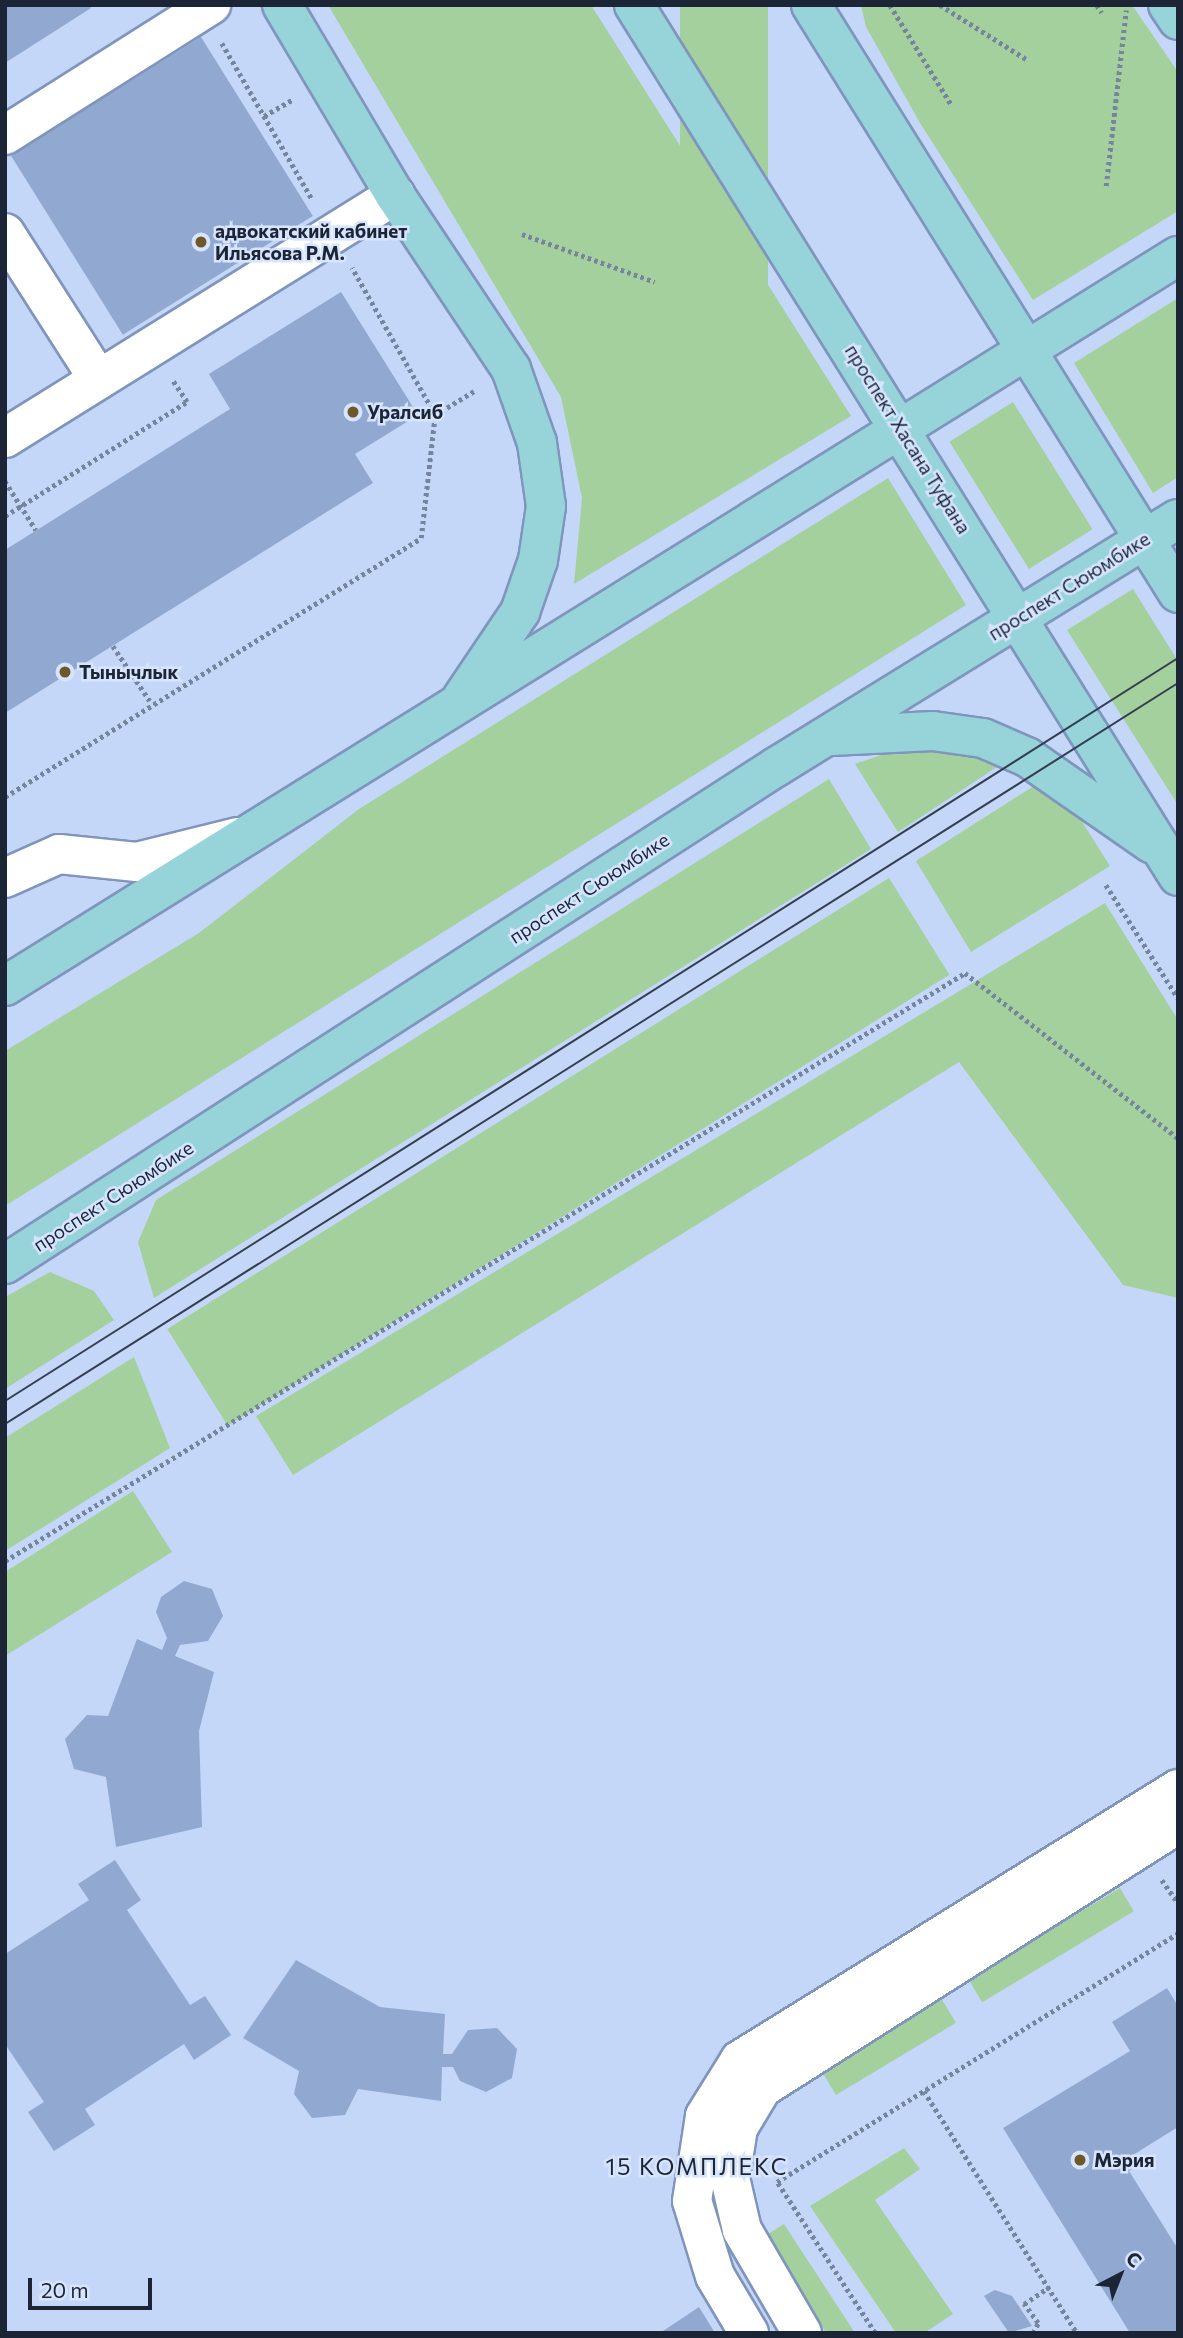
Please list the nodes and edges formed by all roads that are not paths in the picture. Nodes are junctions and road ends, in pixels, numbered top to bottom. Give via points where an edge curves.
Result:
1 (211, 5) edge
2 (282, 5) edge
3 (634, 5) edge
4 (811, 5) edge
5 (1168, 5) edge
6 (1178, 20) edge
7 (5, 135) edge
8 (395, 195) junction
9 (5, 233) edge
10 (1178, 256) edge
11 (1028, 350) junction
12 (99, 380) junction
13 (901, 428) junction
14 (5, 438) edge
15 (1178, 519) edge
16 (1146, 538) junction
17 (1178, 593) edge
18 (1019, 617) junction
19 (453, 711) junction
20 (823, 737) junction
21 (256, 833) junction
22 (1170, 863) edge
23 (5, 878) edge
24 (5, 986) edge
25 (11, 1256) edge
26 (1178, 1789) edge
27 (1178, 1824) edge
28 (749, 2333) edge
29 (802, 2333) edge

1 - 7 street
2 - 8 main road
3 - 13 main road, проспект Хасана Туфана
4 - 11 main road
5 - 6 main road
8 - 12 street
8 - 19 main road via 511,369 537,443 546,506 538,561 520,612
9 - 12 street
10 - 11 main road
11 - 13 main road
11 - 16 main road
12 - 14 street
13 - 18 main road, проспект Хасана Туфана
13 - 19 main road
15 - 16 main road, проспект Сююмбике
16 - 17 main road
16 - 18 main road, проспект Сююмбике
18 - 20 main road, проспект Сююмбике
18 - 22 main road, проспект Хасана Туфана
19 - 21 main road
20 - 22 main road via 933,731 983,738 1027,757
20 - 25 main road, проспект Сююмбике
21 - 23 street via 137,862 59,854
21 - 24 main road
26 - 28 street via 740,2060 705,2116 692,2201 715,2276
27 - 29 street via 762,2088 738,2128 730,2178 742,2230

